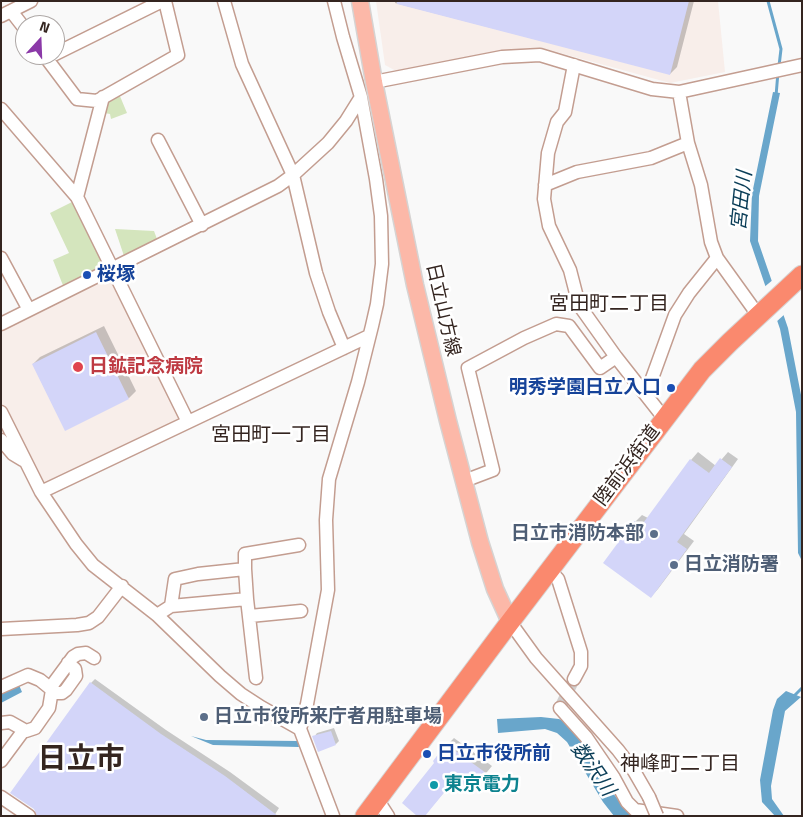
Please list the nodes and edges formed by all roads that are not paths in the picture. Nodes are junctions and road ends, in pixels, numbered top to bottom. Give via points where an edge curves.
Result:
1 (31, 1) edge
2 (164, 1) edge
3 (224, 1) edge
4 (334, 1) edge
5 (360, 1) edge
6 (6, 13) edge
7 (65, 49) edge
8 (56, 65) edge
9 (574, 65) junction
10 (802, 65) edge
11 (374, 82) junction
12 (679, 92) junction
13 (103, 97) junction
14 (361, 97) junction
15 (1, 109) edge
16 (158, 140) dead end
17 (688, 143) junction
18 (293, 175) junction
19 (545, 185) junction
20 (77, 197) junction
21 (202, 225) junction
22 (1, 258) edge
23 (717, 258) junction
24 (112, 268) junction
25 (802, 275) edge
26 (29, 310) junction
27 (760, 313) junction
28 (1, 324) edge
29 (369, 336) junction
30 (344, 348) junction
31 (616, 357) junction
32 (646, 395) junction
33 (1, 412) edge
34 (664, 418) junction
35 (188, 422) junction
36 (1, 440) edge
37 (25, 461) junction
38 (464, 481) junction
39 (41, 492) junction
40 (299, 545) dead end
41 (244, 569) junction
42 (550, 571) junction
43 (122, 586) junction
44 (247, 599) junction
45 (171, 606) junction
46 (301, 611) dead end
47 (157, 615) junction
48 (250, 616) junction
49 (510, 622) junction
50 (1, 629) edge
51 (94, 658) dead end
52 (256, 678) dead end
53 (574, 679) tunnel mouth
54 (1, 687) edge
55 (51, 689) junction
56 (560, 708) dead end
57 (1, 723) edge
58 (300, 729) junction
59 (24, 730) junction
60 (1, 761) edge
61 (1, 796) edge
62 (378, 799) junction
63 (29, 816) edge
64 (332, 816) edge
65 (365, 816) edge
66 (388, 816) edge
67 (657, 816) edge
68 (676, 816) edge

1 - 6 street
2 - 7 street
2 - 13 street via 178,55
3 - 18 street via 242,64
4 - 14 street
5 - 11 main road, 日立山方線
8 - 13 street via 77,99 97,101
9 - 11 street via 540,55 502,57
9 - 12 street via 652,88
9 - 19 street via 565,112 557,122 548,153
10 - 12 street
11 - 38 main road, 日立山方線 via 415,285
12 - 17 street
13 - 20 street
14 - 18 street via 341,128
14 - 29 street via 381,216 381,273
15 - 20 street
16 - 21 street
17 - 19 street via 651,158 577,172
17 - 23 street
18 - 21 street
18 - 30 street via 316,273
19 - 31 street via 549,226 570,270 579,305
20 - 24 street
21 - 24 street
22 - 26 street
23 - 27 street
23 - 32 street via 675,314
24 - 26 street
24 - 35 street
25 - 27 highway, 陸前浜街道
26 - 28 street
27 - 34 highway, 陸前浜街道 via 702,370
29 - 30 street
29 - 58 street via 329,479 326,520 328,590
30 - 35 street
31 - 32 street
31 - 38 street via 600,368 569,326 556,324 468,368 493,470
32 - 34 street
33 - 37 street
34 - 42 highway, 陸前浜街道
35 - 39 street
36 - 37 street via 13,454
37 - 39 street
38 - 49 main road, 日立山方線 via 495,589
39 - 43 street via 93,565
40 - 41 street via 245,554
41 - 44 street
41 - 45 street via 174,579
42 - 49 highway, 陸前浜街道
42 - 53 street via 558,580 581,652 580,666
43 - 47 street
43 - 50 street via 89,623
44 - 45 street
44 - 48 street
45 - 47 street
46 - 48 street
47 - 58 street via 241,694
48 - 52 street
49 - 62 highway, 陸前浜街道
49 - 67 street, bridge via 536,658 634,771
51 - 55 street via 86,653 75,655
54 - 55 street via 28,675
55 - 59 street via 46,713 35,728
56 - 68 street via 586,737 635,810
57 - 59 street via 10,722
58 - 64 street
59 - 60 street
61 - 63 street
62 - 65 highway, 陸前浜街道
62 - 66 street

